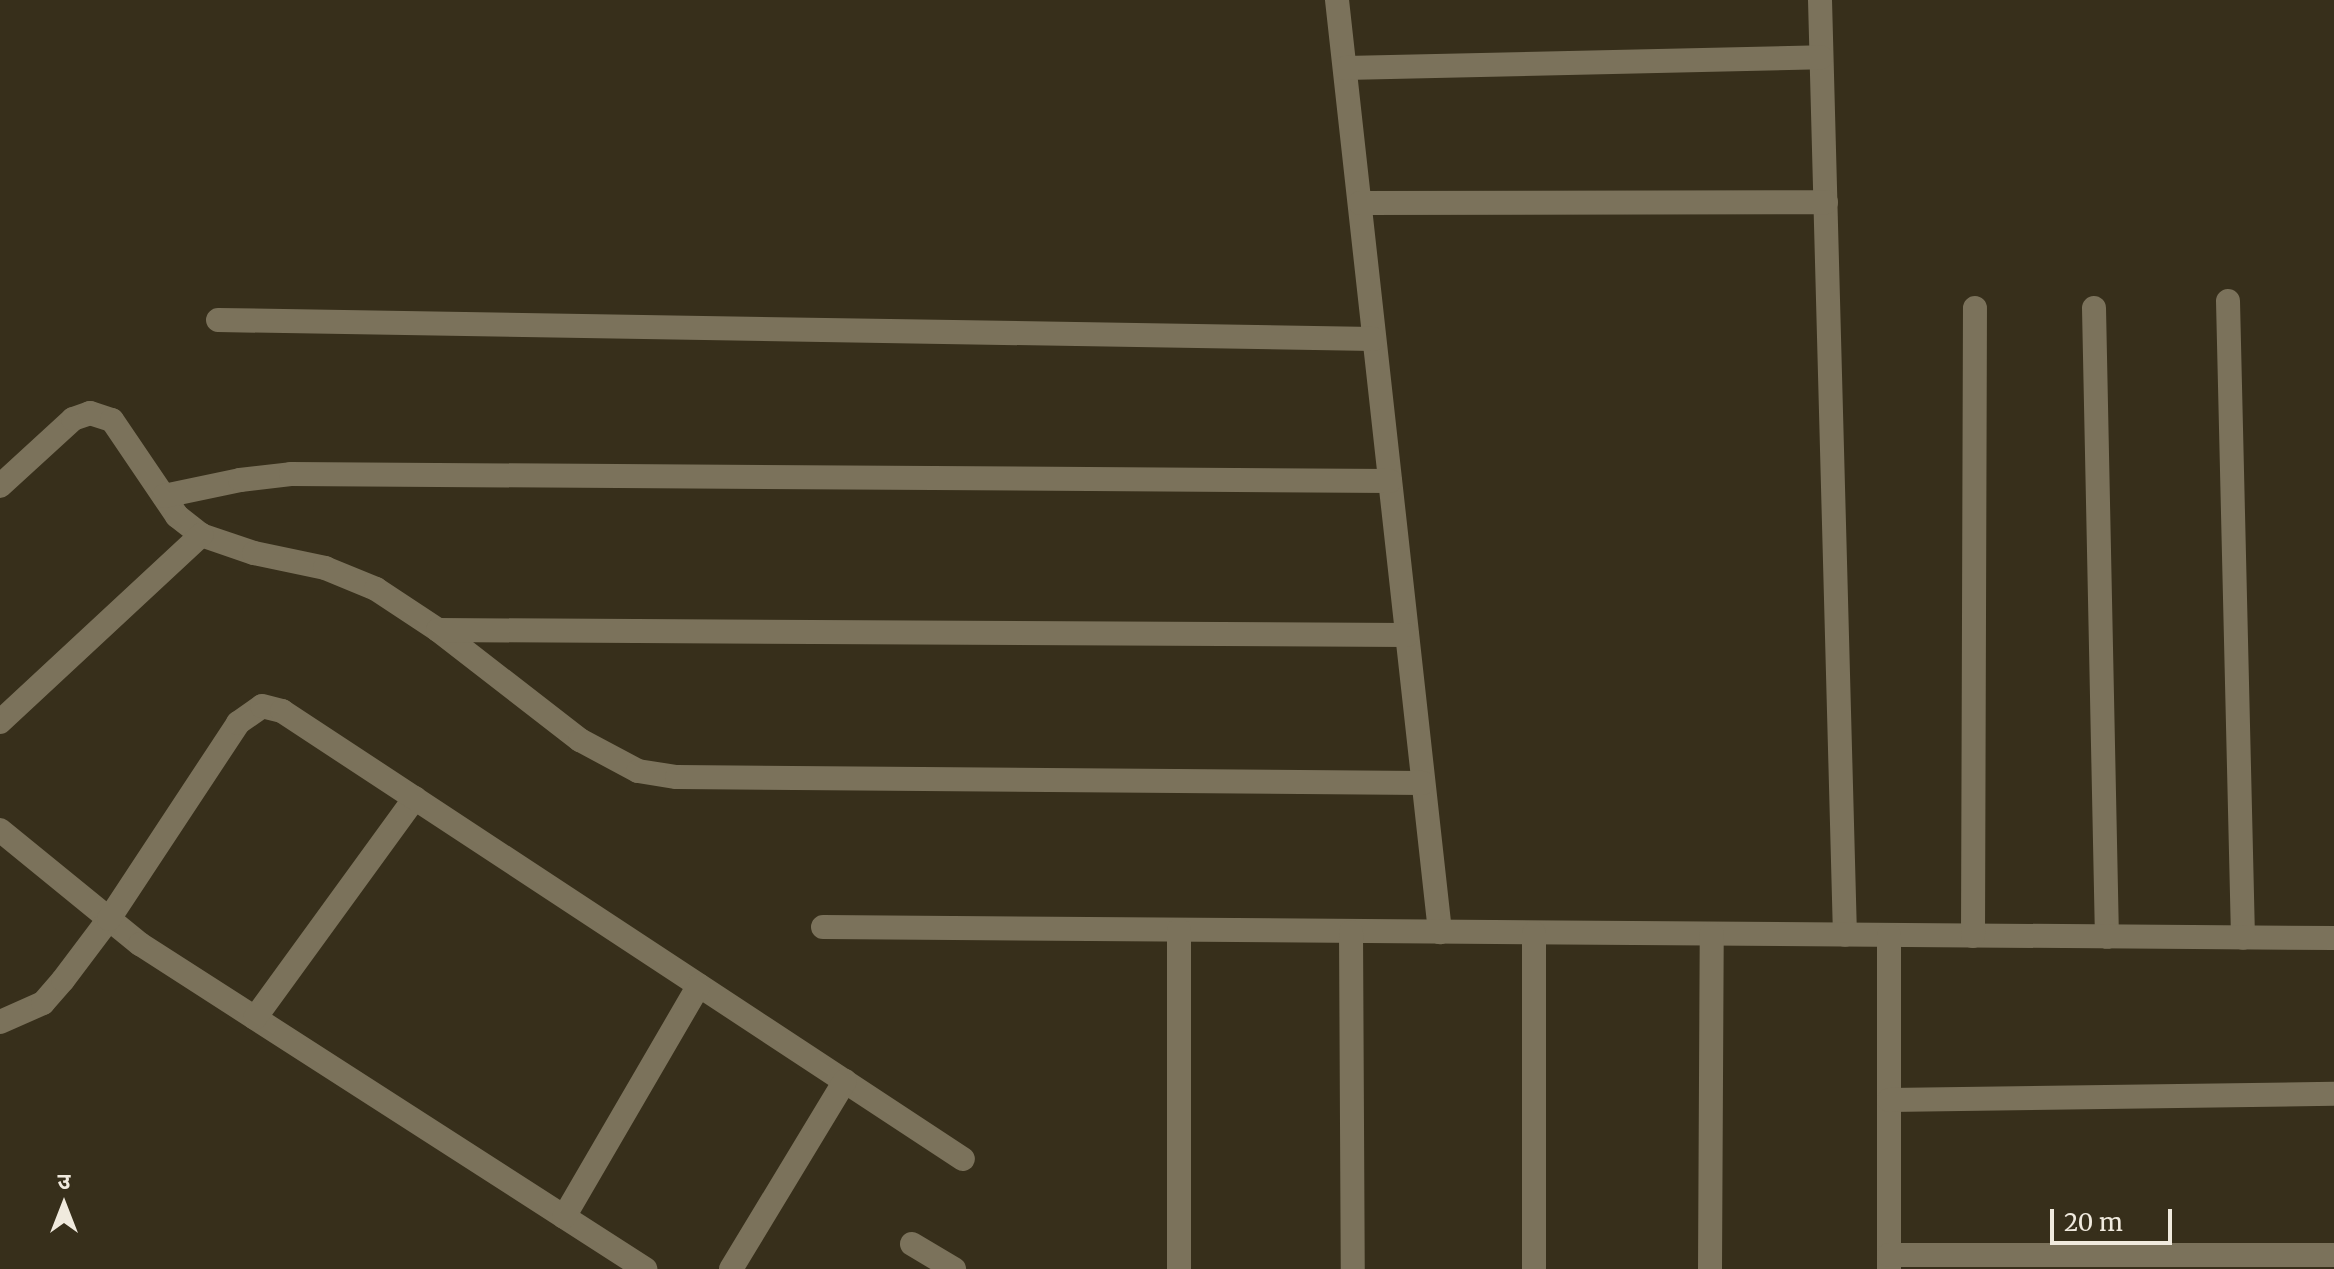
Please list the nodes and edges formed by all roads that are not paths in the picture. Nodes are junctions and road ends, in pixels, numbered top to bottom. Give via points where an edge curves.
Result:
1 (1337, 0) edge
2 (1820, 0) edge
3 (1821, 57) junction
4 (1345, 68) junction
5 (1826, 202) junction
6 (1360, 203) junction
7 (2228, 301) dead end
8 (1975, 308) dead end
9 (2094, 308) dead end
10 (218, 320) dead end
11 (1374, 339) junction
12 (1390, 481) junction
13 (0, 486) edge
14 (164, 496) junction
15 (201, 535) junction
16 (438, 630) junction
17 (1407, 635) junction
18 (0, 722) edge
19 (1423, 783) junction
20 (415, 798) junction
21 (0, 830) edge
22 (109, 919) junction
23 (823, 927) dead end
24 (1179, 930) junction
25 (1351, 932) junction
26 (1440, 932) junction
27 (1534, 933) junction
28 (1712, 934) junction
29 (1845, 935) junction
30 (1889, 935) junction
31 (1973, 936) junction
32 (2107, 937) junction
33 (2243, 938) junction
34 (2334, 938) edge
35 (699, 985) junction
36 (255, 1018) junction
37 (0, 1022) edge
38 (845, 1081) junction
39 (2334, 1094) edge
40 (1889, 1100) junction
41 (963, 1159) dead end
42 (564, 1217) junction
43 (912, 1244) dead end
44 (2334, 1255) edge
45 (1889, 1262) edge
46 (645, 1269) edge
47 (731, 1269) edge
48 (954, 1269) edge
49 (1179, 1269) edge
50 (1353, 1269) edge
51 (1534, 1269) edge
52 (1710, 1269) edge

1 - 4 street
2 - 3 street
3 - 4 street
3 - 5 street
4 - 6 street
5 - 6 street
5 - 29 street
6 - 11 street
7 - 33 street
8 - 31 street
9 - 32 street
10 - 11 street
11 - 12 street
12 - 14 street via 291,474
12 - 17 street
13 - 14 street via 73,419 90,413 112,420
14 - 15 street via 177,516
15 - 16 street via 325,568 376,589
15 - 18 street
16 - 17 street
16 - 19 street via 580,740 638,771 677,777
17 - 19 street
19 - 26 street
20 - 22 street via 282,711 262,706 238,723
20 - 35 street
20 - 36 street
21 - 22 street
22 - 36 street
22 - 37 street via 43,1003
23 - 24 street
24 - 25 street
24 - 49 street
25 - 26 street
25 - 50 street
26 - 27 street
27 - 28 street
27 - 51 street
28 - 29 street
28 - 52 street
29 - 30 street
30 - 31 street
30 - 40 street
31 - 32 street
32 - 33 street
33 - 34 street
35 - 38 street
35 - 42 street
36 - 42 street
38 - 41 street
38 - 47 street
39 - 40 street
40 - 45 street
42 - 46 street
43 - 48 street
44 - 45 street

